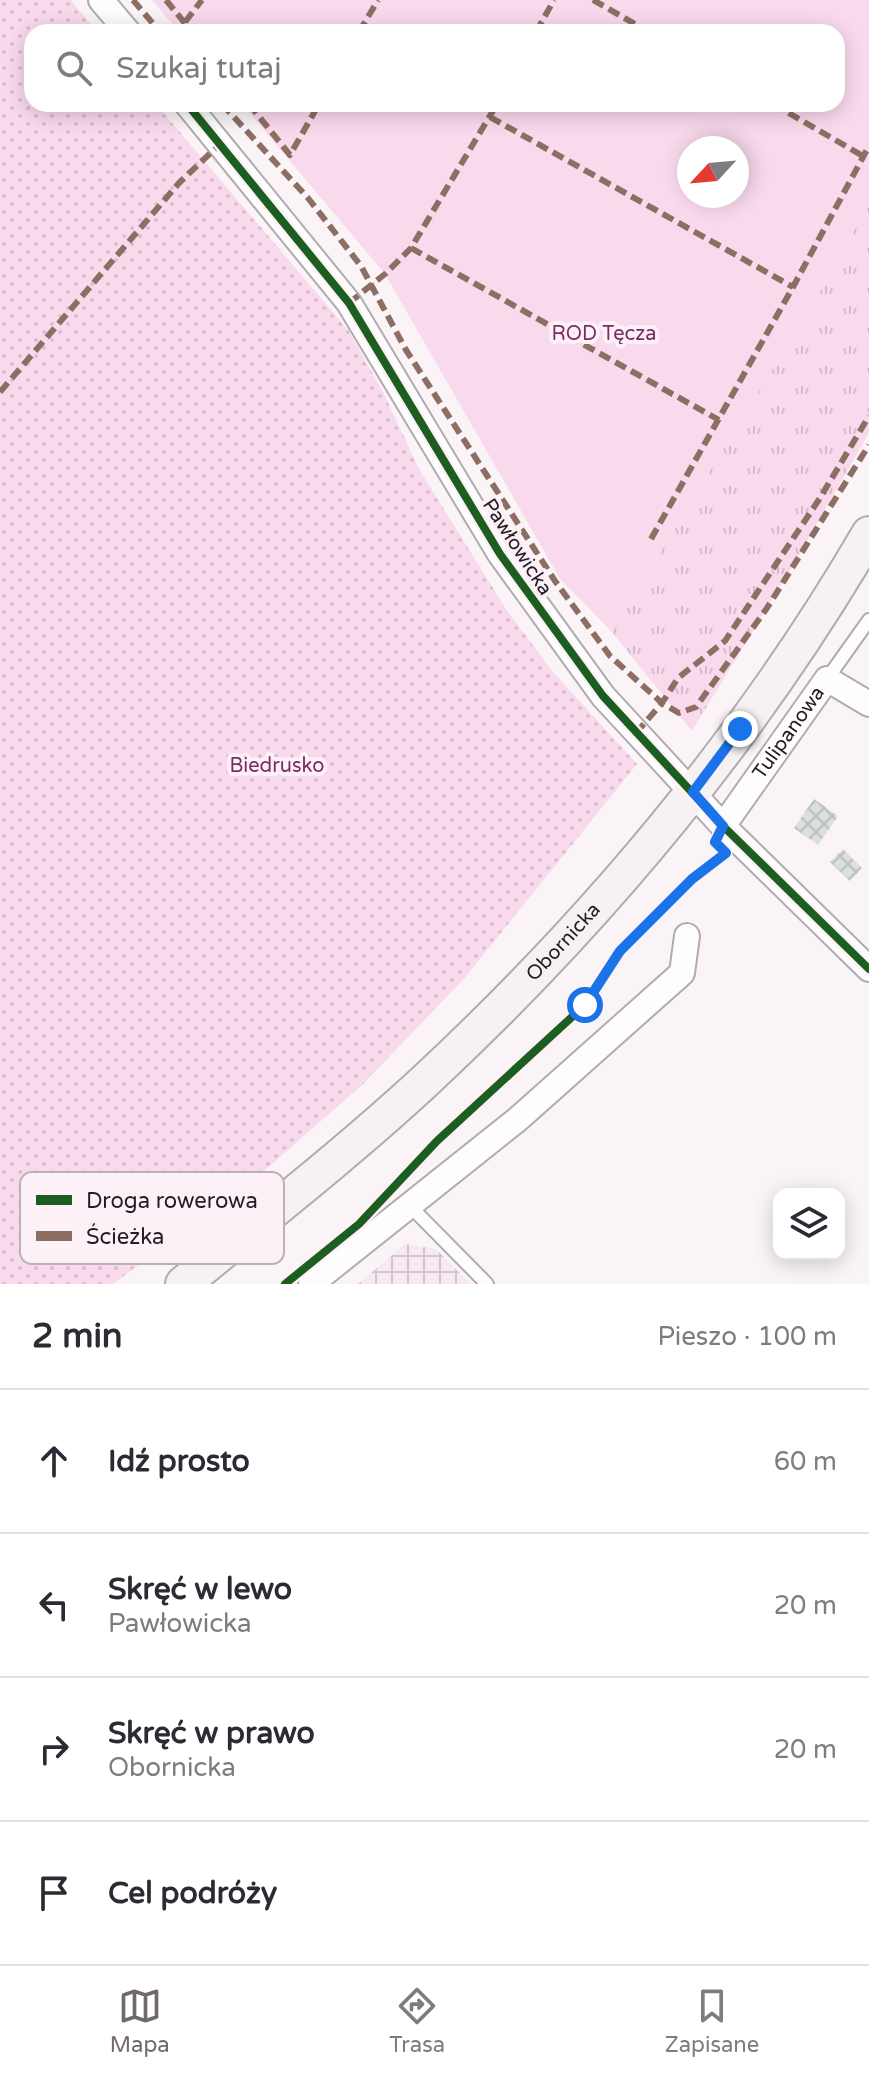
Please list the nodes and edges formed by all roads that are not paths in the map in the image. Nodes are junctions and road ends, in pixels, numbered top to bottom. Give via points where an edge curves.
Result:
1 (101, 0) edge
2 (121, 24) edge
3 (194, 112) edge
4 (869, 534) edge
5 (869, 620) edge
6 (827, 679) junction
7 (869, 704) edge
8 (693, 792) junction
9 (723, 826) junction
10 (687, 936) dead end
11 (869, 969) edge
12 (284, 1201) edge
13 (408, 1204) junction
14 (207, 1264) edge
15 (183, 1284) edge
16 (311, 1284) edge
17 (487, 1284) edge

1 - 2 street
3 - 8 street, Pawłowicka via 349,303 500,554 566,649
4 - 8 main road, Obornicka via 806,636
5 - 6 lane
6 - 7 street, Tulipanowa
6 - 9 street, Tulipanowa
8 - 9 street, Pawłowicka
8 - 12 main road, Obornicka via 561,945 425,1080
9 - 11 street, Pawłowicka
10 - 13 street via 682,973 518,1119
13 - 16 street
13 - 17 lane
14 - 15 main road, Obornicka

